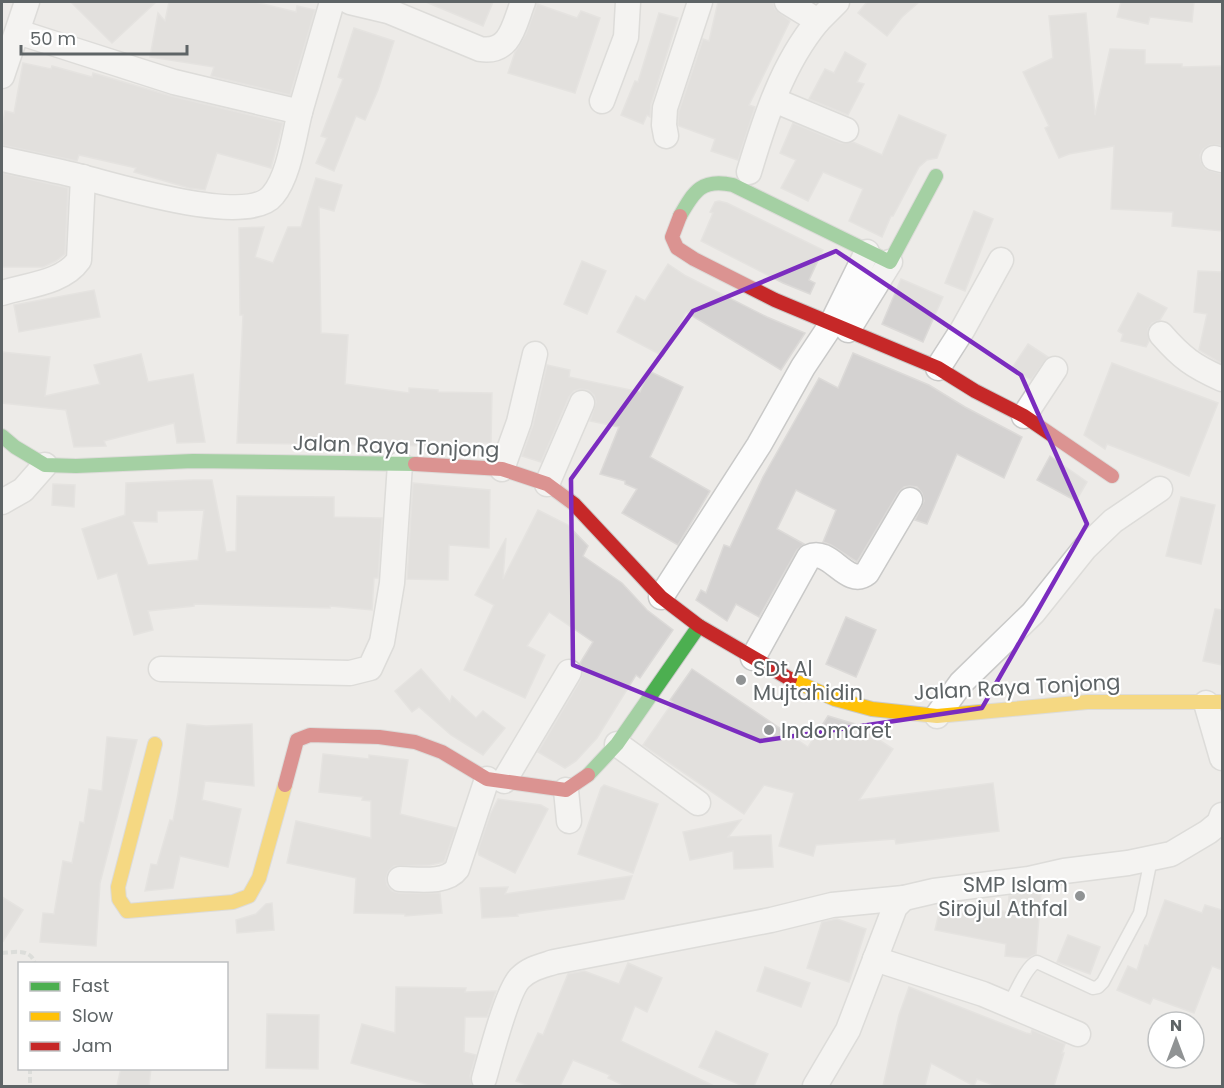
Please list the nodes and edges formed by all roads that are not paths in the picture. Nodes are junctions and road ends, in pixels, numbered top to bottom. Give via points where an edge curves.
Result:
1 (27, 2) edge
2 (332, 2) edge
3 (350, 2) edge
4 (523, 2) edge
5 (628, 2) edge
6 (700, 2) edge
7 (787, 2) edge
8 (837, 2) edge
9 (818, 21) junction
10 (18, 32) junction
11 (2, 76) edge
12 (774, 100) junction
13 (602, 101) dead end
14 (300, 112) junction
15 (846, 129) dead end
16 (666, 136) dead end
17 (2, 159) edge
18 (749, 172) dead end
19 (936, 176) dead end
20 (83, 177) junction
21 (867, 252) junction
22 (1001, 260) dead end
23 (890, 262) junction
24 (2, 293) edge
25 (839, 328) junction
26 (1161, 334) dead end
27 (535, 354) dead end
28 (938, 368) junction
29 (1055, 369) dead end
30 (1222, 379) edge
31 (582, 403) dead end
32 (1024, 416) junction
33 (2, 436) edge
34 (400, 464) junction
35 (45, 465) junction
36 (502, 469) junction
37 (1112, 476) dead end
38 (547, 484) junction
39 (1160, 489) dead end
40 (910, 500) dead end
41 (2, 502) edge
42 (661, 597) junction
43 (699, 626) junction
44 (753, 658) junction
45 (161, 669) dead end
46 (569, 672) dead end
47 (1214, 702) edge
48 (937, 716) junction
49 (154, 744) dead end
50 (617, 744) junction
51 (1222, 758) edge
52 (495, 780) junction
53 (566, 790) junction
54 (698, 803) dead end
55 (1222, 815) edge
56 (569, 821) dead end
57 (1151, 859) junction
58 (400, 879) dead end
59 (904, 898) junction
60 (875, 959) junction
61 (1009, 1004) junction
62 (1078, 1034) dead end
63 (484, 1079) dead end
64 (815, 1086) edge

1 - 10 street
2 - 14 street
3 - 4 street via 388,11 492,51 511,33
5 - 13 street via 626,37
6 - 16 street via 665,108
7 - 9 street
8 - 9 street
9 - 12 street via 802,39
10 - 11 street
10 - 14 street via 174,82
12 - 15 street
12 - 18 street
14 - 20 street via 282,178 272,196 258,204 229,207 187,203
17 - 20 street
19 - 23 street
20 - 24 street via 79,260 72,271
21 - 23 street
21 - 25 street
21 - 25 street via 826,229 719,182 704,184 691,196 677,221 672,237 677,248 775,300
22 - 28 street
23 - 25 street
25 - 28 street
25 - 42 street via 803,367 759,444
26 - 30 street via 1182,357
27 - 36 street via 519,422
28 - 32 street
29 - 32 street
31 - 38 street
32 - 37 street
33 - 35 street, Jalan Raya Tonjong
34 - 35 street, Jalan Raya Tonjong via 193,461
34 - 36 street, Jalan Raya Tonjong
34 - 45 street via 392,583 382,642 370,668 350,673
35 - 41 street via 23,490
36 - 38 street, Jalan Raya Tonjong
38 - 42 street, Jalan Raya Tonjong via 574,504
39 - 48 street via 1113,520 1085,548 1033,612 961,683
40 - 44 street via 862,577 857,578 823,556 809,557
42 - 43 street, Jalan Raya Tonjong
43 - 44 street, Jalan Raya Tonjong
43 - 50 street
44 - 48 street, Jalan Raya Tonjong via 834,699 872,709
46 - 52 street
47 - 48 street, Jalan Raya Tonjong via 1087,702
47 - 51 street
49 - 52 street via 118,887 119,899 127,911 233,902 249,896 259,878 297,740 310,735 415,742
50 - 53 street via 588,775
50 - 54 street
52 - 53 street
52 - 58 street via 453,875
53 - 56 street
55 - 57 street via 1219,823 1190,844
57 - 59 street
57 - 61 lane via 1140,913 1103,982 1093,988 1037,962 1027,969
59 - 60 street via 895,907
59 - 63 street via 832,905 771,921 533,968 519,979 509,998
60 - 61 street
60 - 64 street via 848,1030
61 - 62 street

